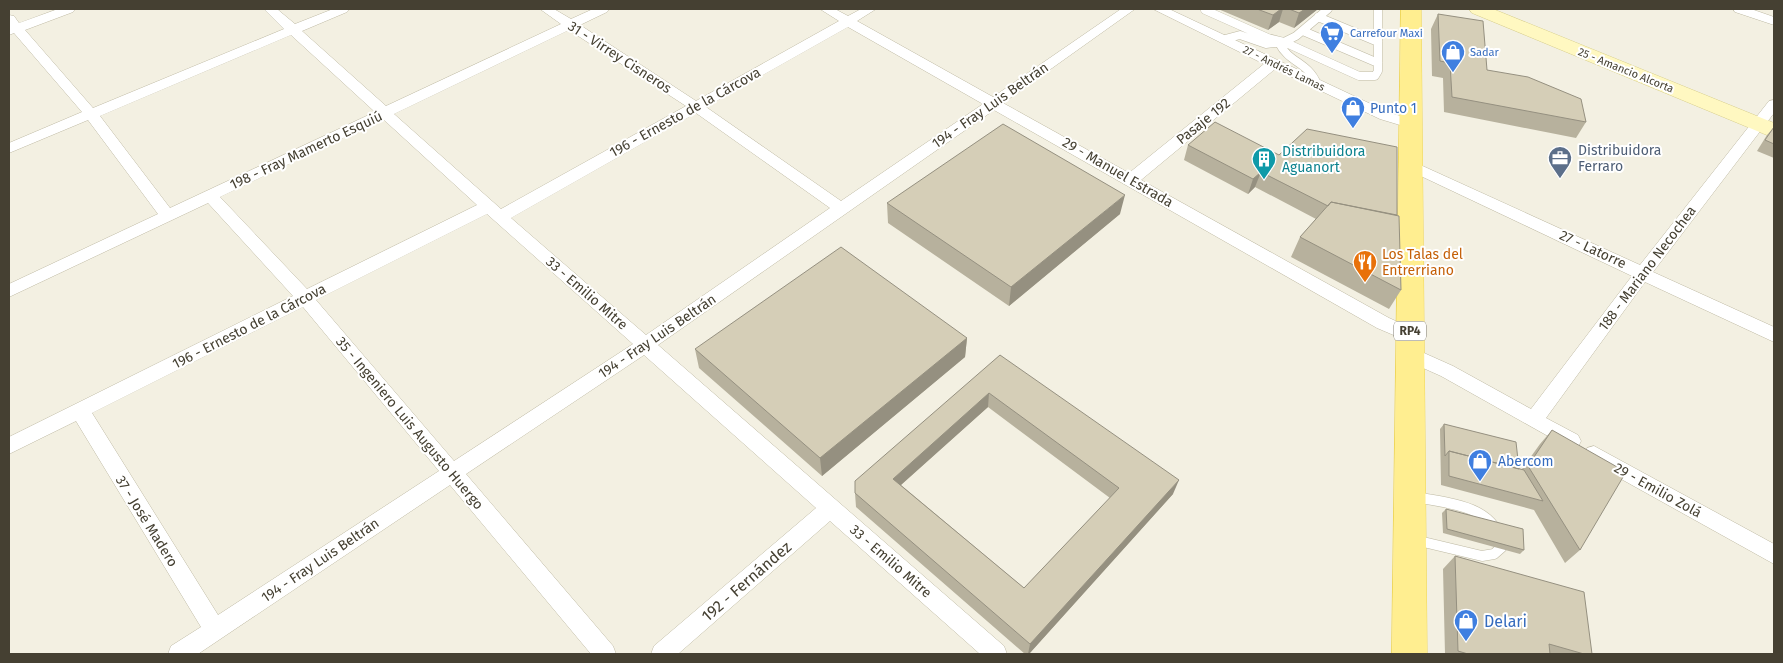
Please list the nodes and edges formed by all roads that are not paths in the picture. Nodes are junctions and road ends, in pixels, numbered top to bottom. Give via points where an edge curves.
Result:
1 (69, 9) edge
2 (270, 9) edge
3 (343, 9) edge
4 (546, 9) edge
5 (604, 9) edge
6 (826, 9) edge
7 (870, 9) edge
8 (1129, 9) edge
9 (1159, 9) edge
10 (1328, 9) edge
11 (1378, 9) edge
12 (1411, 9) edge
13 (1478, 9) edge
14 (1496, 9) edge
15 (1739, 9) edge
16 (1205, 10) edge
17 (1318, 18) junction
18 (849, 21) junction
19 (1774, 21) edge
20 (570, 25) junction
21 (11, 26) edge
22 (293, 29) junction
23 (1302, 31) junction
24 (1225, 39) junction
25 (1378, 42) junction
26 (1282, 43) junction
27 (1274, 63) junction
28 (1378, 63) junction
29 (1317, 84) junction
30 (994, 102) junction
31 (695, 106) junction
32 (385, 113) junction
33 (91, 114) junction
34 (1769, 120) edge
35 (1410, 123) junction
36 (9, 148) edge
37 (1411, 166) junction
38 (1132, 180) junction
39 (210, 196) junction
40 (842, 209) junction
41 (494, 211) junction
42 (167, 215) junction
43 (1642, 273) junction
44 (9, 290) edge
45 (305, 298) junction
46 (1774, 335) edge
47 (1410, 344) junction
48 (645, 345) junction
49 (80, 411) junction
50 (1534, 420) junction
51 (9, 446) edge
52 (452, 473) junction
53 (1410, 496) junction
54 (831, 508) junction
55 (1410, 539) junction
56 (1774, 555) edge
57 (215, 630) junction
58 (179, 654) edge
59 (605, 654) edge
60 (662, 654) edge
61 (996, 654) edge
62 (1410, 654) edge

1 - 21 street
2 - 22 street, 33 - Emilio Mitre
3 - 22 street
4 - 20 street, 31 - Virrey Cisneros
5 - 20 street, 198 - Fray Mamerto Esquiú
6 - 18 street, 29 - Manuel Estrada
7 - 18 street, 196 - Ernesto de la Cárcova
8 - 30 street, 194 - Fray Luis Beltrán
9 - 24 street, 27 - Andrés Lamas
10 - 17 lane
11 - 25 lane
12 - 35 main road, RP4
13 - 34 main road, 25 - Amancio Alcorta
14 - 34 main road
15 - 19 street
16 - 26 lane
17 - 23 lane
17 - 25 lane
18 - 30 street, 29 - Manuel Estrada
18 - 31 street, 196 - Ernesto de la Cárcova
20 - 31 street, 31 - Virrey Cisneros
20 - 32 street, 198 - Fray Mamerto Esquiú
21 - 33 street
22 - 32 street, 33 - Emilio Mitre
22 - 33 street
23 - 26 lane
23 - 28 lane
24 - 26 lane via 1240,35 1260,43
24 - 27 street, 27 - Andrés Lamas
25 - 28 lane
26 - 28 lane via 1359,76 1375,76
26 - 29 lane via 1283,53 1310,68
27 - 29 street, 27 - Andrés Lamas
27 - 38 street, Pasaje 192
29 - 35 street, 27 - Andrés Lamas via 1385,116
30 - 38 street, 29 - Manuel Estrada
30 - 40 street, 194 - Fray Luis Beltrán
31 - 40 street, 31 - Virrey Cisneros
31 - 41 street, 196 - Ernesto de la Cárcova
32 - 39 street, 198 - Fray Mamerto Esquiú
32 - 41 street, 33 - Emilio Mitre
33 - 36 street
33 - 42 street
34 - 43 street, 188 - Mariano Necochea
35 - 37 main road, RP4
37 - 43 street, 27 - Latorre
37 - 47 main road, RP4
38 - 47 street, 29 - Manuel Estrada via 1383,324
39 - 42 street, 198 - Fray Mamerto Esquiú
39 - 45 street, 35 - Ingeniero Luis Augusto Huergo
40 - 48 street, 194 - Fray Luis Beltrán
41 - 45 street, 196 - Ernesto de la Cárcova
41 - 48 street, 33 - Emilio Mitre
42 - 44 street, 198 - Fray Mamerto Esquiú
43 - 46 street, 27 - Latorre
43 - 50 street, 188 - Mariano Necochea
45 - 49 street, 196 - Ernesto de la Cárcova
45 - 52 street, 35 - Ingeniero Luis Augusto Huergo
47 - 50 street, 29 - Emilio Zolá via 1447,371
47 - 53 main road, RP4
48 - 52 street, 194 - Fray Luis Beltrán
48 - 54 street, 33 - Emilio Mitre
49 - 51 street, 196 - Ernesto de la Cárcova
49 - 57 street, 37 - José Madero
50 - 56 street, 29 - Emilio Zolá
52 - 57 street, 194 - Fray Luis Beltrán
52 - 59 street, 35 - Ingeniero Luis Augusto Huergo
53 - 55 main road, RP4
53 - 55 lane via 1473,510 1492,521 1502,536 1502,547 1494,554 1482,556
54 - 60 street, 192 - Fernández
54 - 61 street, 33 - Emilio Mitre
55 - 62 main road, RP4
57 - 58 street, 194 - Fray Luis Beltrán

